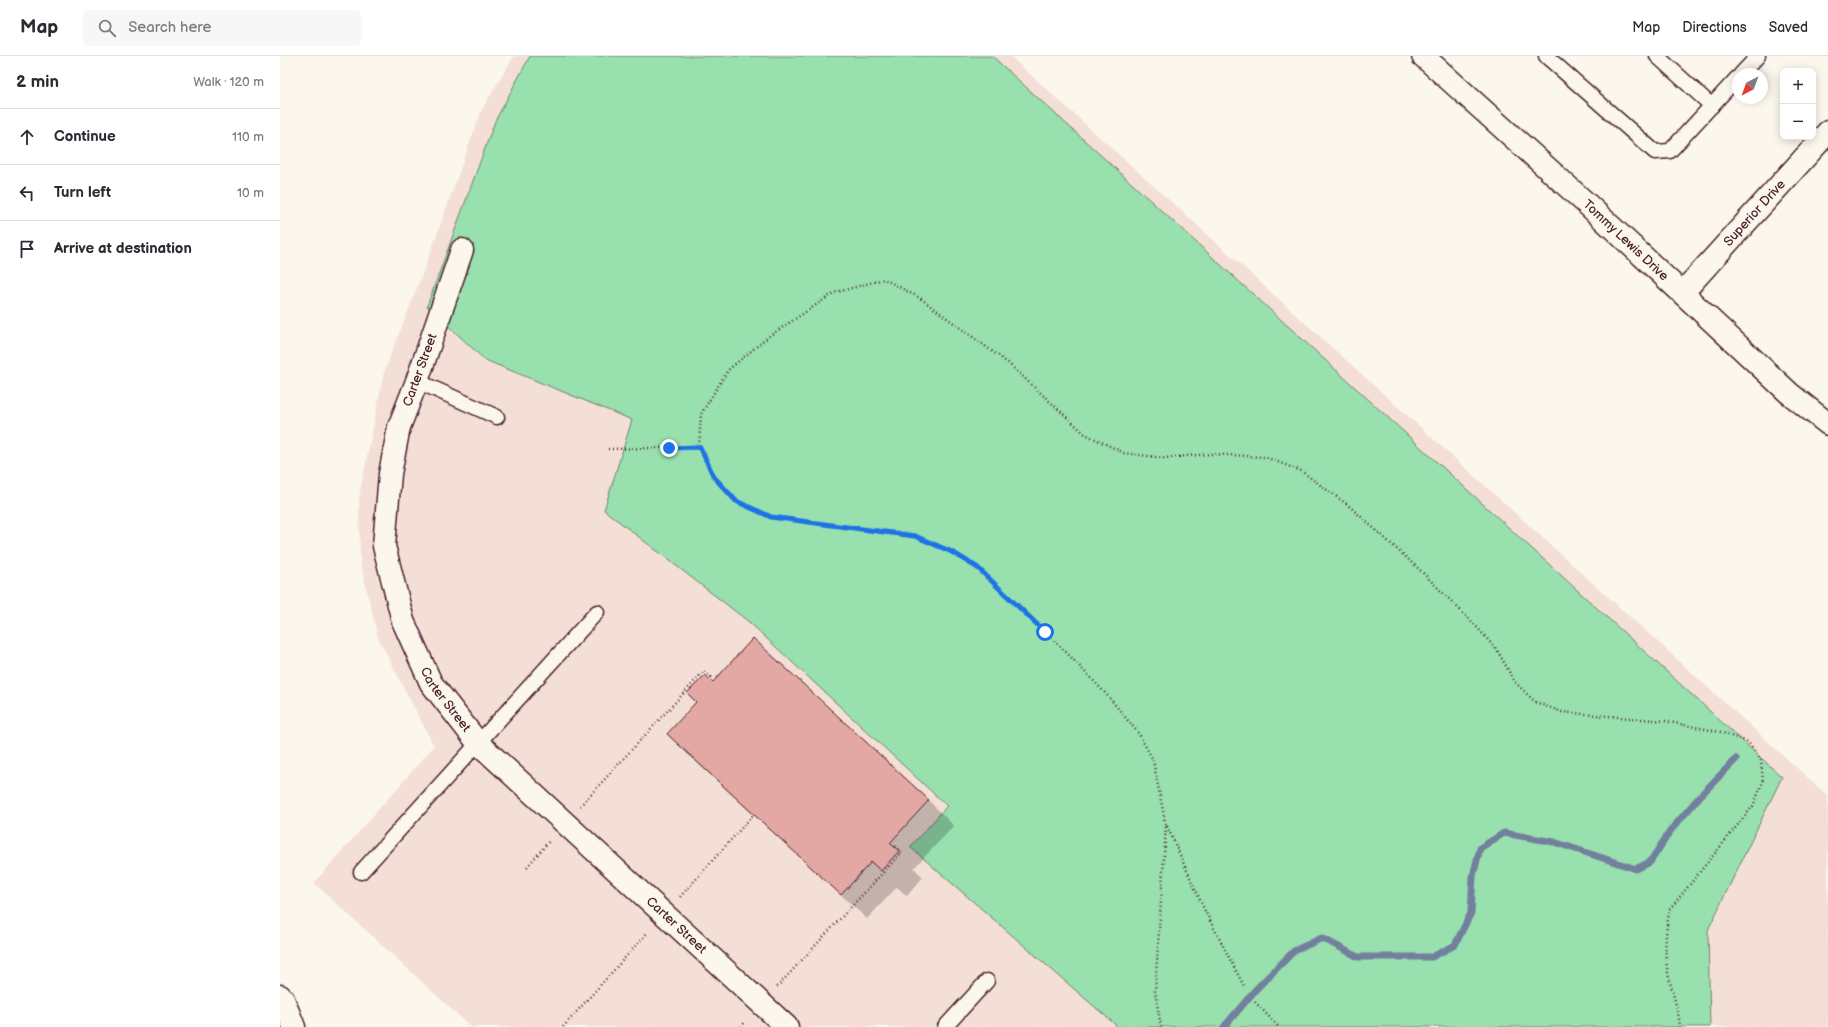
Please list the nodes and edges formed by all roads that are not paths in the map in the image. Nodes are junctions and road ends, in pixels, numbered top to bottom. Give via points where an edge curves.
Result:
1 (1546, 56) edge
2 (1657, 56) edge
3 (1758, 56) edge
4 (1427, 57) edge
5 (1747, 68) edge
6 (1732, 84) edge
7 (1712, 106) junction
8 (1828, 132) edge
9 (462, 250) dead end
10 (1682, 293) junction
11 (417, 381) junction
12 (497, 416) dead end
13 (1828, 424) edge
14 (597, 612) dead end
15 (478, 743) junction
16 (361, 872) dead end
17 (987, 982) dead end
18 (280, 996) edge
19 (294, 1027) edge
20 (787, 1027) edge
21 (945, 1027) edge

1 - 7 lane via 1655,152 1670,151
2 - 7 lane
3 - 5 lane
4 - 10 street, Tommy Lewis Drive
6 - 7 lane
8 - 10 street, Superior Drive
9 - 11 street, Carter Street
10 - 13 street, Tommy Lewis Drive via 1789,393
11 - 12 lane
11 - 15 street, Carter Street via 399,427 390,474 384,546 403,621 431,683
14 - 15 lane
15 - 16 lane
15 - 20 street, Carter Street
17 - 21 lane
18 - 19 street

